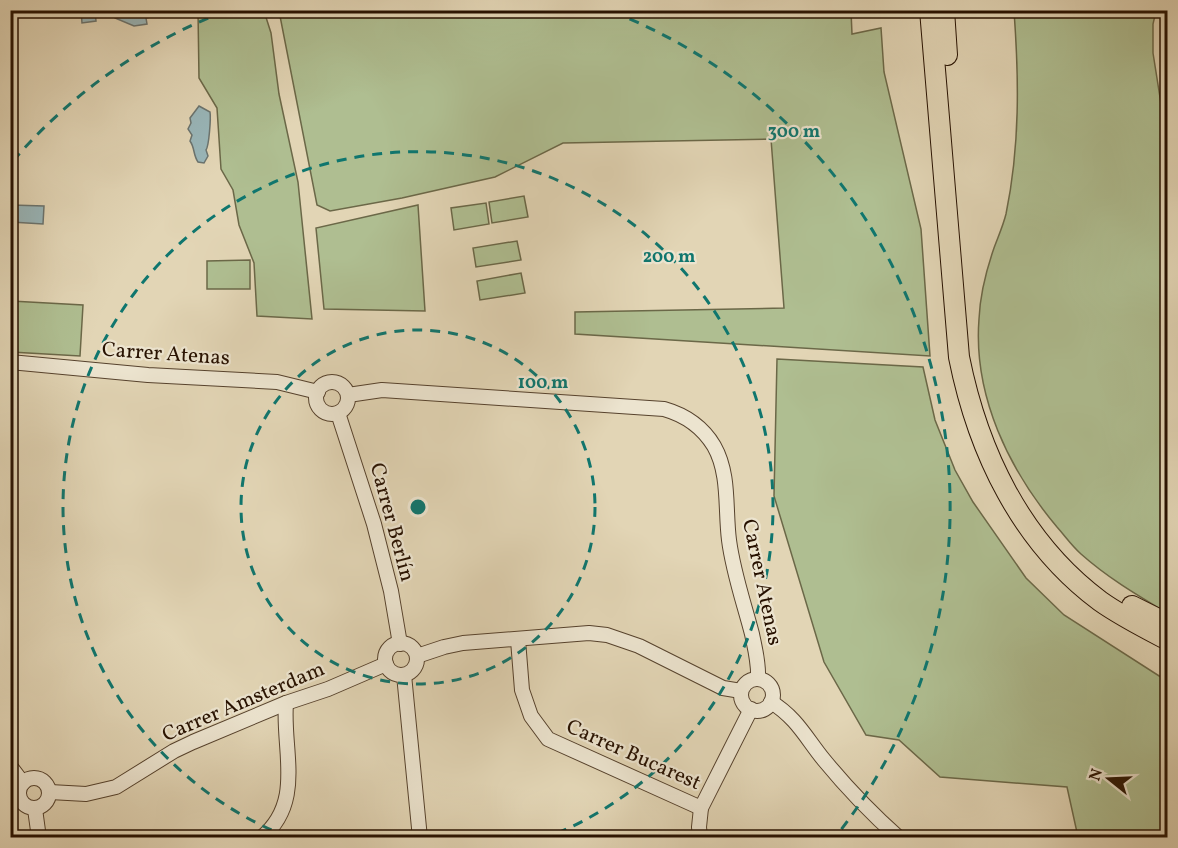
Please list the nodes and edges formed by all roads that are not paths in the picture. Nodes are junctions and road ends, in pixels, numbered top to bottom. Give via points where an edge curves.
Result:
1 (930, 10) edge
2 (944, 10) edge
3 (10, 362) edge
4 (318, 392) junction
5 (348, 395) junction
6 (338, 413) junction
7 (1167, 624) edge
8 (518, 640) junction
9 (1167, 640) edge
10 (400, 644) junction
11 (417, 656) junction
12 (386, 664) junction
13 (404, 675) junction
14 (758, 679) junction
15 (741, 692) junction
16 (771, 702) junction
17 (286, 703) junction
18 (751, 709) junction
19 (10, 766) edge
20 (23, 783) junction
21 (50, 792) junction
22 (35, 808) junction
23 (701, 808) junction
24 (39, 837) edge
25 (261, 837) edge
26 (420, 837) edge
27 (700, 837) edge
28 (899, 837) edge

1 - 9 highway via 957,339 976,426 1010,498 1057,561 1101,602
2 - 7 highway via 964,329 982,414 1007,474 1053,539 1096,582
3 - 4 street, Carrer Atenas via 277,382
4 - 5 street via 326,384 336,383
4 - 6 street via 316,401 322,411
5 - 6 street via 348,403
5 - 14 street, Carrer Atenas via 382,390 664,409 696,424 721,459 729,541 758,658
6 - 10 street, Carrer Berlín via 374,524
8 - 11 street via 450,645
8 - 15 street via 589,633 607,635 639,646 723,688
8 - 23 street, Carrer Bucarest via 522,690 531,716 548,739
10 - 11 street via 411,647
10 - 12 street via 388,650
11 - 13 street via 416,667
12 - 13 street via 393,673
12 - 17 street, Carrer Amsterdam
13 - 26 street
14 - 15 street via 747,682
14 - 16 street via 770,686
15 - 18 street via 743,702
16 - 18 street via 766,709
16 - 28 street via 793,717 863,805
17 - 21 street, Carrer Amsterdam via 174,751 107,790 74,795
17 - 25 street via 289,786 281,812
18 - 23 street
19 - 20 street
20 - 21 street via 38,778
20 - 22 street via 19,791 21,801
21 - 22 street via 47,802
22 - 24 street
23 - 27 street

